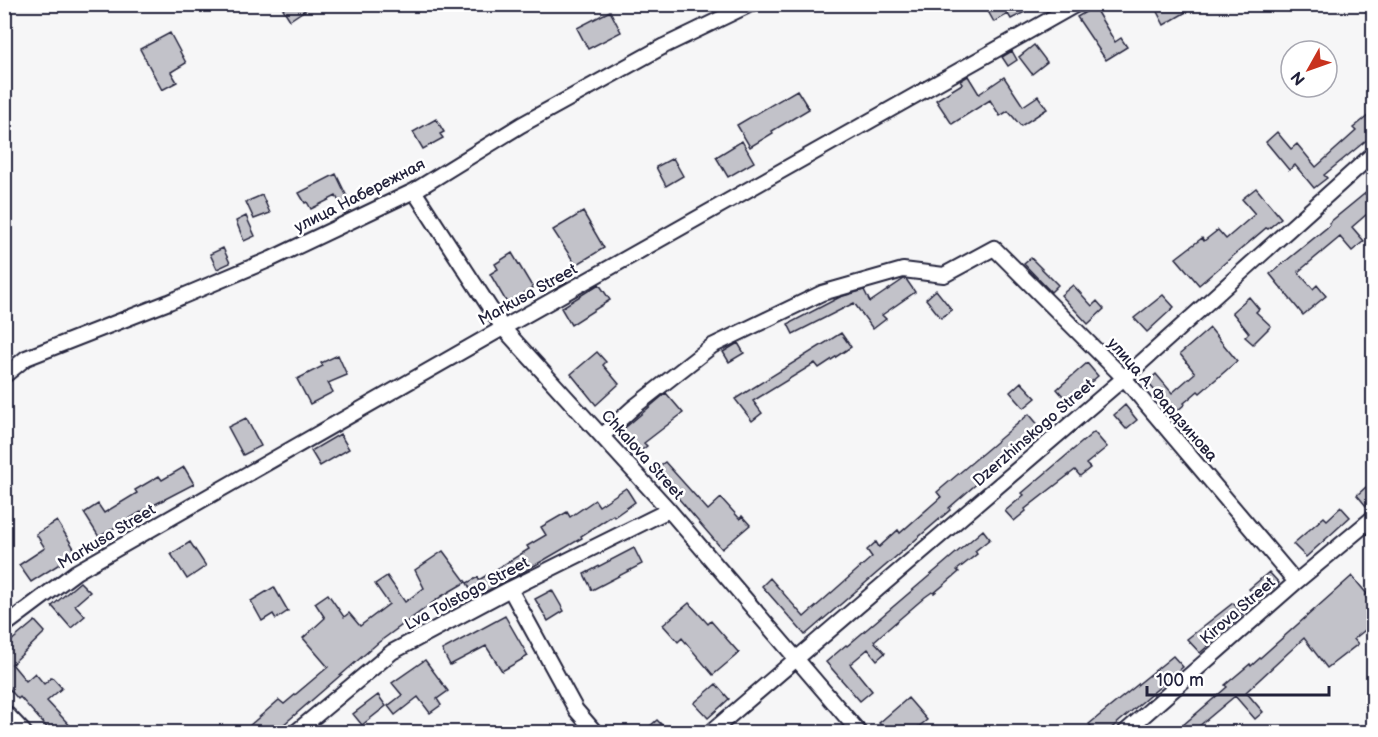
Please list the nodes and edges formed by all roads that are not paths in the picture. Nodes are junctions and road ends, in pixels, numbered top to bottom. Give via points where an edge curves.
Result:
1 (752, 4) edge
2 (1077, 4) edge
3 (1374, 153) edge
4 (414, 191) junction
5 (503, 328) junction
6 (4, 376) edge
7 (1124, 378) junction
8 (603, 435) junction
9 (669, 510) junction
10 (1374, 517) edge
11 (1296, 582) junction
12 (510, 589) junction
13 (4, 627) edge
14 (797, 658) junction
15 (4, 711) edge
16 (24, 732) edge
17 (296, 732) edge
18 (595, 732) edge
19 (711, 732) edge
20 (859, 732) edge
21 (1125, 732) edge

1 - 4 street, улица Набережная via 664,46 521,125
2 - 5 street, Markusa Street
3 - 7 street, Dzerzhinskogo Street
4 - 5 street, Chkalova Street
4 - 6 street, улица Набережная via 271,259 26,358
5 - 8 street, Chkalova Street
5 - 13 street, Markusa Street via 76,572
7 - 8 street, улица А. Фардзинова via 994,248 944,275 903,270 822,293 712,346
7 - 11 street, улица А. Фардзинова
7 - 14 street, Dzerzhinskogo Street
8 - 9 street, Chkalova Street
9 - 12 street, Lva Tolstogo Street
9 - 14 street, Chkalova Street
10 - 11 street, Kirova Street
11 - 21 street, Kirova Street
12 - 17 street, Lva Tolstogo Street via 392,652
12 - 18 street via 576,710
14 - 19 street, Dzerzhinskogo Street
14 - 20 street, Chkalova Street
15 - 16 street

